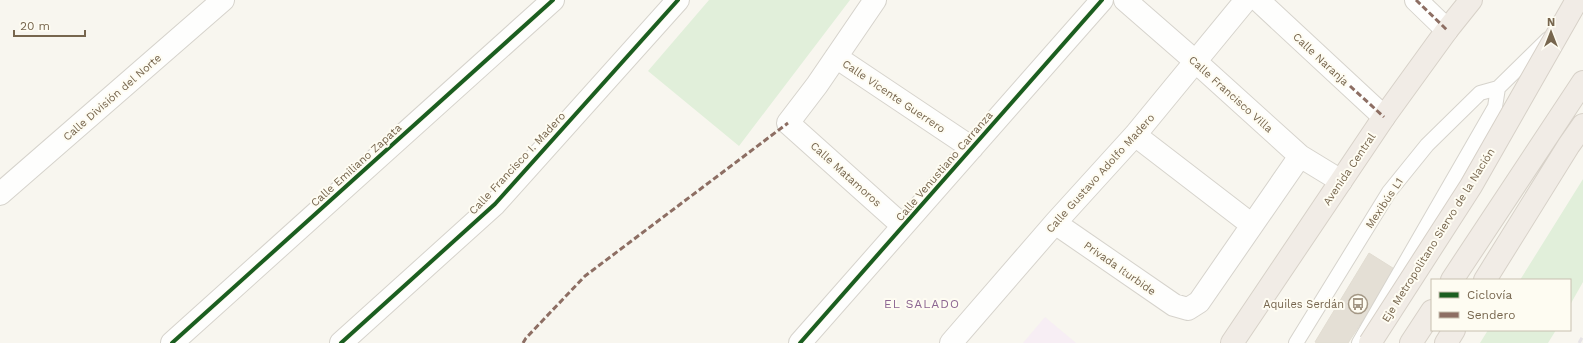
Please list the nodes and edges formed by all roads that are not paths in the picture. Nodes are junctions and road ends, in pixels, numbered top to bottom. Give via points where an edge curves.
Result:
1 (223, 0) edge
2 (553, 0) edge
3 (678, 0) edge
4 (875, 0) edge
5 (1102, 0) edge
6 (1125, 0) edge
7 (1246, 0) edge
8 (1258, 0) edge
9 (1416, 0) edge
10 (1471, 0) edge
11 (1577, 0) edge
12 (1583, 6) edge
13 (1447, 30) junction
14 (836, 57) junction
15 (1195, 61) junction
16 (1583, 82) edge
17 (1498, 88) junction
18 (1384, 117) junction
19 (1583, 125) edge
20 (1135, 135) junction
21 (972, 148) junction
22 (1300, 156) junction
23 (1341, 181) junction
24 (0, 194) edge
25 (1055, 223) junction
26 (1252, 225) junction
27 (903, 226) junction
28 (1453, 279) edge
29 (1486, 279) edge
30 (1431, 313) edge
31 (1453, 331) edge
32 (172, 343) edge
33 (341, 343) edge
34 (800, 343) edge
35 (951, 343) edge
36 (1232, 343) edge
37 (1296, 343) edge
38 (1359, 343) edge
39 (1370, 343) edge
40 (1411, 343) edge
41 (1446, 343) edge

1 - 24 street, Calle División del Norte
2 - 32 street, Calle Emiliano Zapata
3 - 33 street, Calle Francisco I. Madero via 495,204
4 - 14 street
5 - 21 street, Calle Venustiano Carranza
6 - 15 street, Calle Francisco Villa
7 - 15 street, Calle Gustavo Adolfo Madero
8 - 18 street, Calle Naranja
9 - 13 street
10 - 13 highway, Avenida Central
11 - 39 highway, Eje Metropolitano Siervo de la Nación, bridge via 1471,186
12 - 17 lane, Mexibús L1
13 - 18 highway, Avenida Central
14 - 21 street, Calle Vicente Guerrero
14 - 27 street, Calle Matamoros via 788,123
15 - 20 street, Calle Gustavo Adolfo Madero
15 - 22 street, Calle Francisco Villa
16 - 28 highway
17 - 37 lane, Mexibús L1 via 1480,92 1427,145 1394,186
17 - 38 lane via 1495,107
18 - 23 highway, Avenida Central
19 - 29 highway
20 - 25 street, Calle Gustavo Adolfo Madero
20 - 26 street
21 - 27 street, Calle Venustiano Carranza
22 - 23 street, Calle Francisco Villa
22 - 26 street
23 - 36 highway, Avenida Central
25 - 26 street, Privada Iturbide via 1174,305 1188,309 1199,302
25 - 35 street, Calle Gustavo Adolfo Madero
27 - 34 street, Calle Venustiano Carranza
30 - 40 highway
31 - 41 highway

